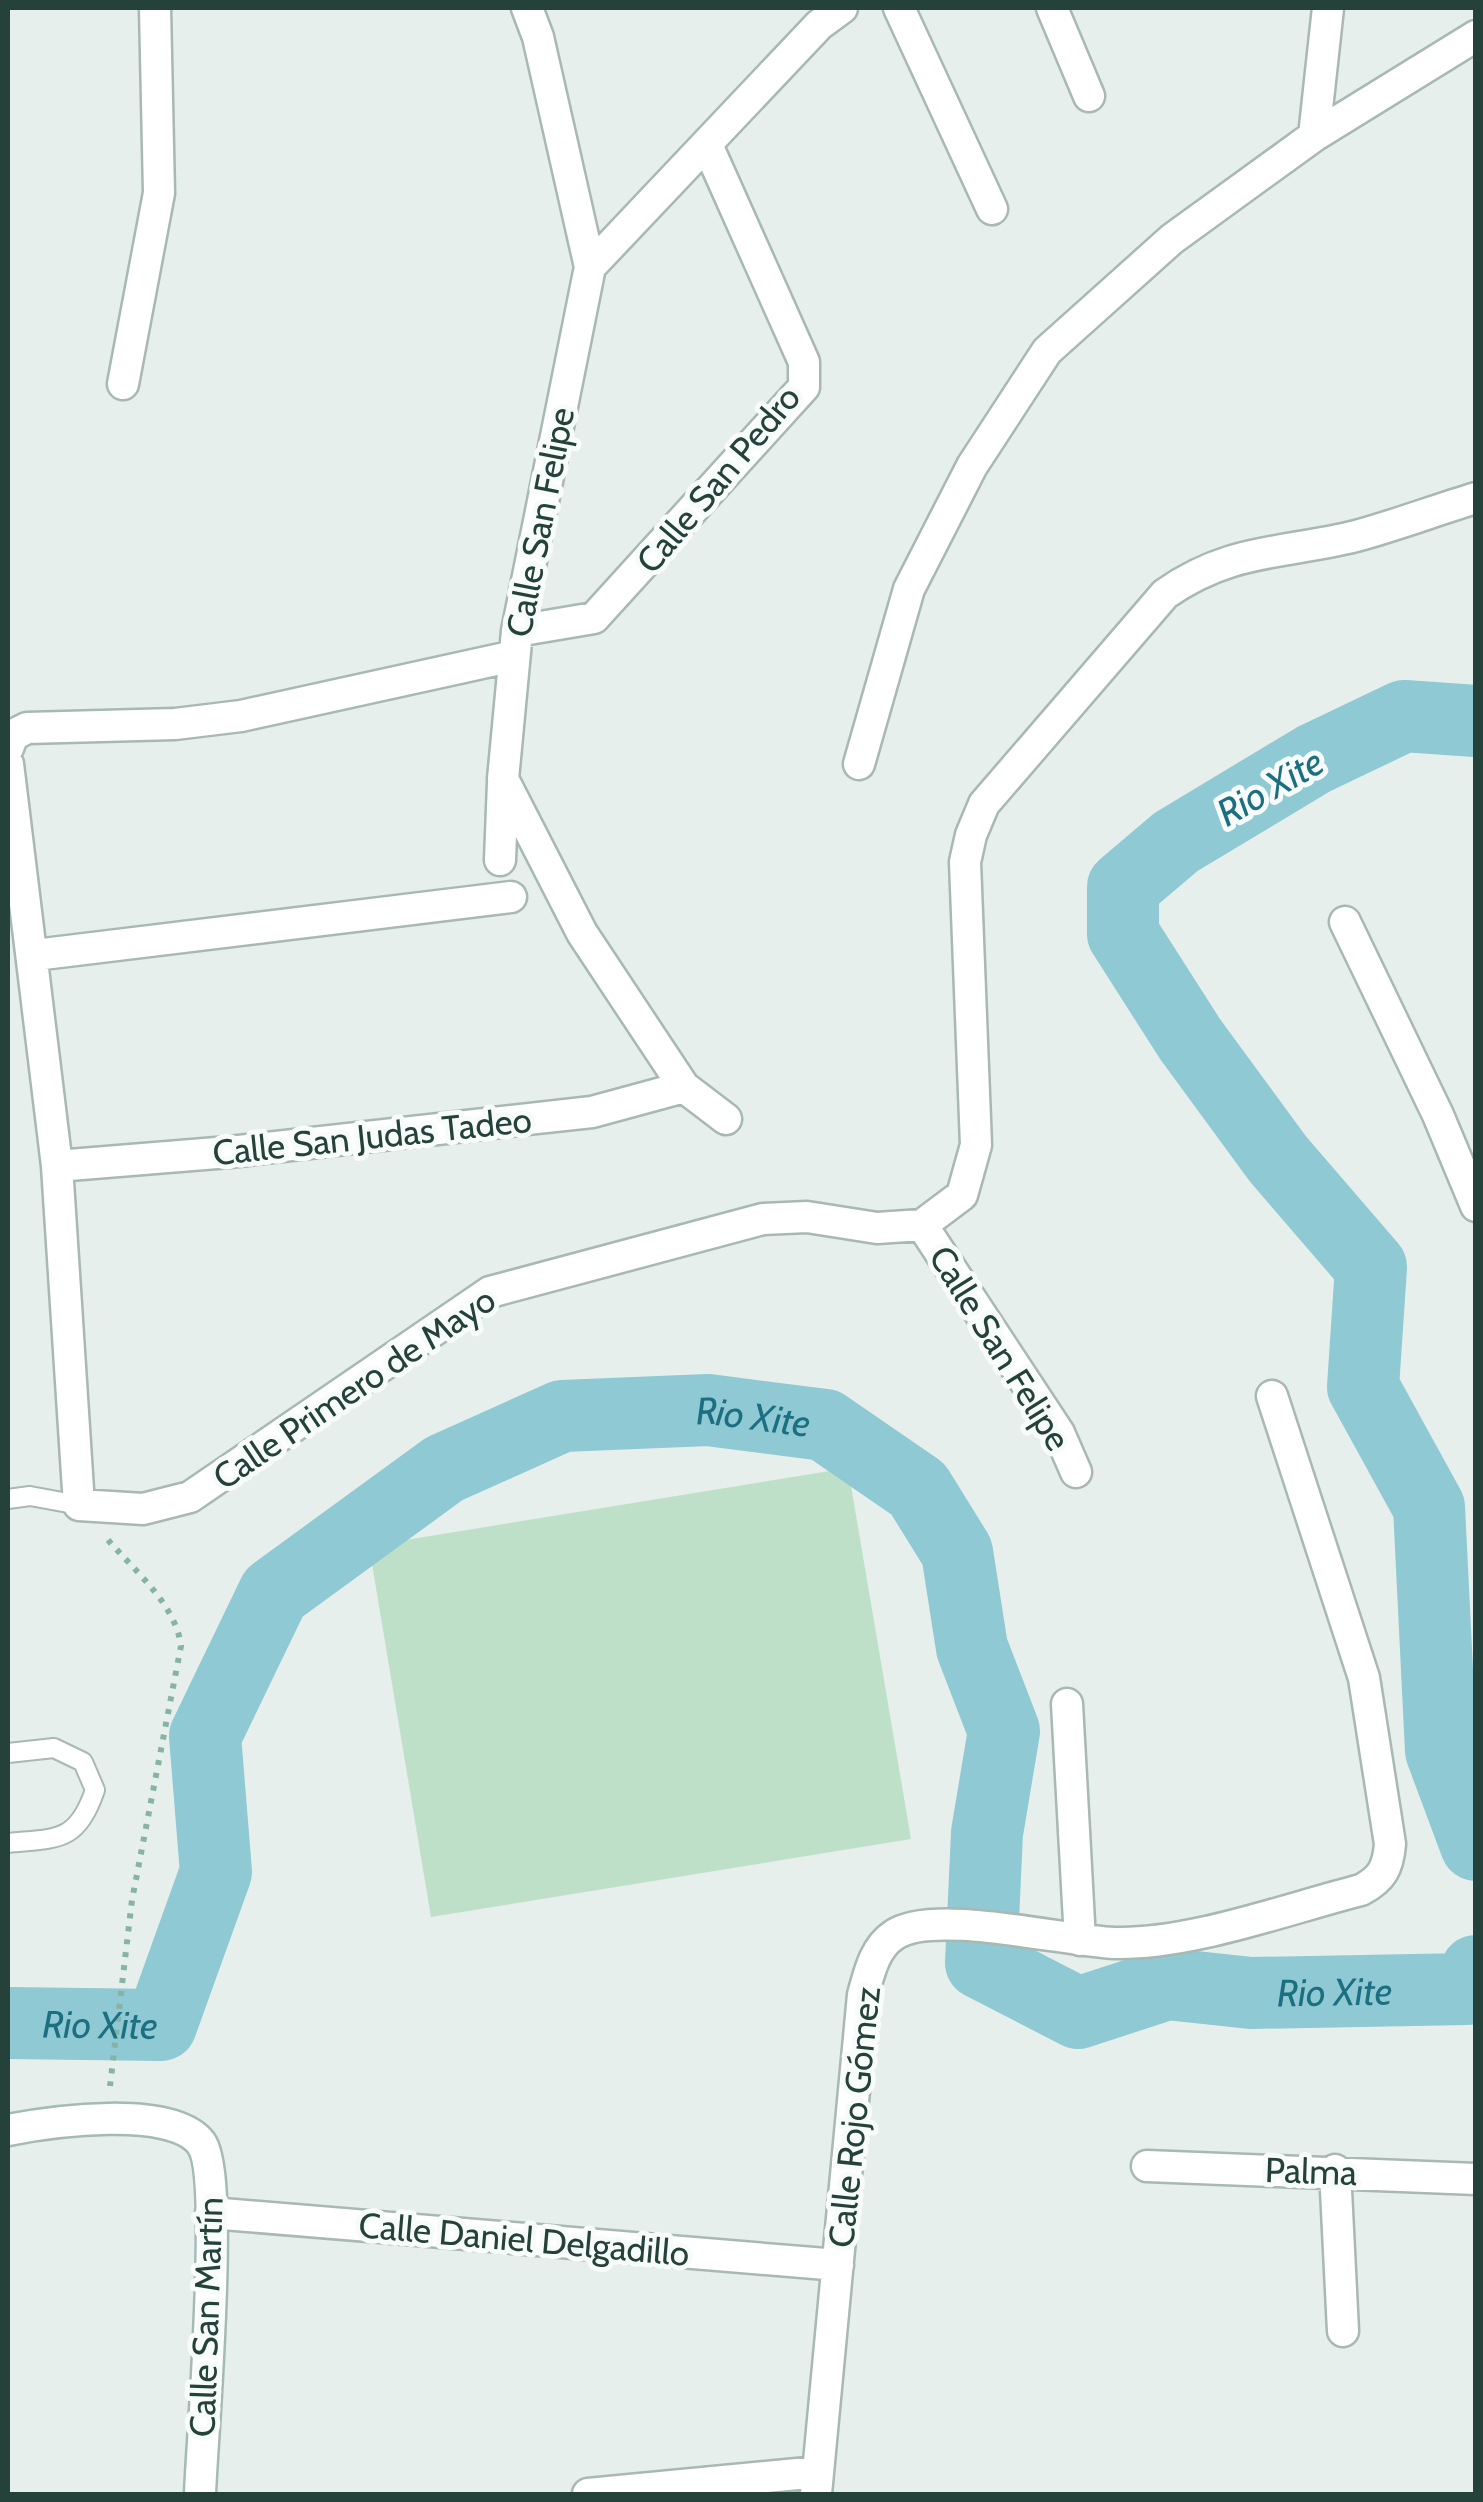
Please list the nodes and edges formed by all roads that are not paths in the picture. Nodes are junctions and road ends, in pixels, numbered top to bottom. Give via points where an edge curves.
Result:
1 (154, 8) edge
2 (526, 8) edge
3 (899, 8) edge
4 (1052, 8) edge
5 (1328, 8) edge
6 (826, 13) edge
7 (1476, 36) edge
8 (1089, 96) dead end
9 (1314, 136) junction
10 (708, 147) junction
11 (992, 209) dead end
12 (590, 267) junction
13 (123, 384) dead end
14 (1476, 498) edge
15 (516, 644) junction
16 (9, 749) edge
17 (859, 764) dead end
18 (503, 779) junction
19 (500, 860) dead end
20 (511, 896) dead end
21 (1345, 922) dead end
22 (35, 955) junction
23 (684, 1087) junction
24 (726, 1118) dead end
25 (58, 1166) junction
26 (1476, 1206) edge
27 (922, 1225) junction
28 (1272, 1396) dead end
29 (1076, 1472) dead end
30 (8, 1499) edge
31 (79, 1504) junction
32 (1067, 1704) dead end
33 (8, 1752) edge
34 (8, 1844) edge
35 (1080, 1940) junction
36 (8, 2130) edge
37 (1147, 2166) dead end
38 (1335, 2170) junction
39 (1476, 2180) edge
40 (211, 2213) junction
41 (838, 2265) junction
42 (1342, 2331) dead end
43 (817, 2484) edge
44 (200, 2494) edge
45 (588, 2494) edge

1 - 13 street via 159,193
2 - 12 street, Calle San Felipe
3 - 11 street
4 - 8 street
5 - 9 street
6 - 10 street
7 - 9 street
9 - 17 street via 1172,239 1047,351 972,466 909,589
10 - 12 street
10 - 15 street, Calle San Pedro via 804,362 804,387 594,618
12 - 15 street, Calle San Felipe
14 - 27 street via 1354,536 1227,559 1194,573 1165,594 984,804 965,862 976,1146 962,1195
15 - 16 street via 242,716 27,728
15 - 18 street, Calle San Felipe
16 - 22 street
18 - 19 street, Calle San Felipe
18 - 23 street via 582,933
20 - 22 street
21 - 26 street
22 - 25 street
23 - 24 street
23 - 25 street, Calle San Judas Tadeo via 592,1112
25 - 31 street
27 - 29 street, Calle San Felipe via 1060,1433
27 - 31 street, Calle Primero de Mayo via 762,1219 520,1282 490,1292 190,1497 143,1509
28 - 35 street, Calle Rojo Gómez via 1364,1678 1389,1864 1361,1890 1202,1930 1117,1943
30 - 31 lane
32 - 35 street
33 - 34 lane via 54,1748 83,1762 95,1790 85,1821 58,1838
35 - 41 street, Calle Rojo Gómez via 937,1925 894,1934 873,1960 863,1995
36 - 40 street, Calle San Martín via 107,2117 175,2128 200,2142 210,2166
37 - 38 street, Palma
38 - 39 street, Palma
38 - 42 street
40 - 41 street, Calle Daniel Delgadillo
40 - 44 street, Calle San Martín
41 - 43 street, Calle Rojo Gómez
43 - 45 street

